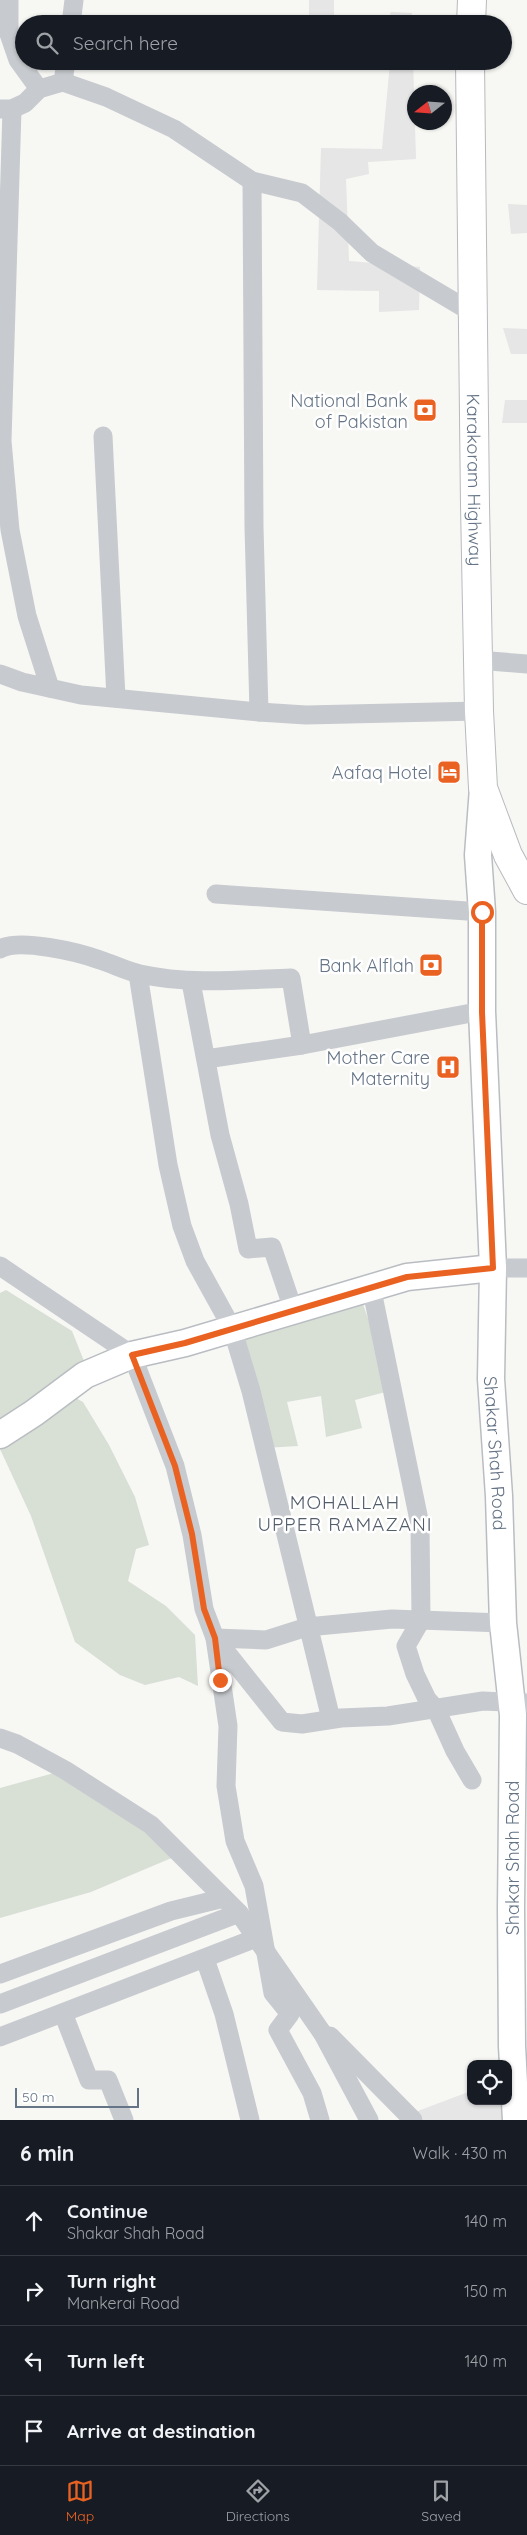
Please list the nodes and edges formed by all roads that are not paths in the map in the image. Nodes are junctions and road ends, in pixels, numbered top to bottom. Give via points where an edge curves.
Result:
1 (74, 0) edge
2 (472, 0) edge
3 (6, 5) edge
4 (72, 15) edge
5 (471, 15) edge
6 (15, 51) edge
7 (25, 70) edge
8 (65, 70) edge
9 (470, 70) edge
10 (63, 82) junction
11 (39, 89) junction
12 (6, 109) edge
13 (252, 181) junction
14 (473, 313) junction
15 (103, 436) dead end
16 (478, 660) junction
17 (527, 664) edge
18 (0, 674) edge
19 (50, 688) junction
20 (116, 698) junction
21 (259, 712) junction
22 (479, 712) junction
23 (483, 788) junction
24 (527, 890) edge
25 (216, 894) dead end
26 (482, 912) junction
27 (0, 948) edge
28 (138, 974) junction
29 (191, 982) junction
30 (482, 1012) junction
31 (302, 1045) junction
32 (206, 1059) junction
33 (0, 1266) edge
34 (493, 1268) junction
35 (527, 1268) edge
36 (371, 1286) junction
37 (293, 1310) junction
38 (232, 1328) junction
39 (132, 1355) junction
40 (0, 1435) edge
41 (421, 1620) junction
42 (503, 1623) junction
43 (307, 1627) junction
44 (215, 1638) junction
45 (519, 1702) edge
46 (436, 1709) junction
47 (331, 1719) junction
48 (0, 1738) edge
49 (472, 1780) dead end
50 (224, 1898) junction
51 (239, 1913) junction
52 (261, 1946) junction
53 (206, 1959) junction
54 (0, 1974) edge
55 (0, 2004) edge
56 (63, 2013) junction
57 (308, 2014) junction
58 (0, 2038) edge
59 (124, 2120) edge
60 (250, 2120) edge
61 (320, 2120) edge
62 (369, 2120) edge
63 (413, 2120) edge
64 (516, 2120) edge

1 - 4 street
2 - 5 highway
3 - 6 street via 9,34
7 - 11 street
8 - 10 street
9 - 14 highway, Karakoram Highway
10 - 11 street
10 - 13 street via 106,97 174,128
11 - 12 street via 25,103
12 - 19 street via 2,441 10,530 27,616
13 - 14 street via 302,193 340,222 372,253
13 - 21 street via 254,527
14 - 16 highway, Karakoram Highway
15 - 20 street
16 - 17 street
16 - 22 highway, Karakoram Highway
18 - 19 street
19 - 20 street
20 - 21 street
21 - 22 street via 306,715
22 - 23 highway, Karakoram Highway
23 - 24 highway, Karakoram Highway via 508,855
23 - 26 main road, Shakar Shah Road via 478,855
25 - 26 street
26 - 30 main road, Shakar Shah Road
27 - 28 street via 8,944 48,948 98,959
28 - 29 street
28 - 38 street via 168,1165 182,1226 195,1261
29 - 31 street via 291,978
29 - 32 street
30 - 31 street
30 - 34 main road, Shakar Shah Road
31 - 32 street
32 - 37 street via 220,1135 248,1248 272,1247
33 - 39 street
34 - 35 street
34 - 36 main road via 407,1277
34 - 42 main road, Shakar Shah Road via 491,1380
36 - 37 main road
36 - 41 street via 420,1525
37 - 38 main road
38 - 39 main road
38 - 43 street via 251,1391
39 - 40 main road via 85,1375
39 - 44 street via 175,1466 192,1534 204,1609
41 - 42 street
41 - 43 street
41 - 46 street via 406,1646 423,1690
42 - 45 main road, Shakar Shah Road
43 - 44 street via 266,1640
43 - 47 street
44 - 47 street via 282,1722 302,1724
44 - 52 street via 228,1726 226,1786 235,1841 254,1886
45 - 46 street via 483,1701
45 - 64 main road, Shakar Shah Road via 511,1908
46 - 47 street
46 - 49 street
48 - 50 street via 65,1770 151,1825
50 - 51 street
50 - 54 street via 171,1911
51 - 52 street
51 - 55 street
52 - 53 street
52 - 57 street
52 - 61 street via 273,1992 290,2014 278,2030 312,2093
53 - 56 street
53 - 60 street via 224,2014
56 - 58 street
56 - 59 street via 89,2080 108,2080
57 - 62 street via 323,2034
57 - 63 street

